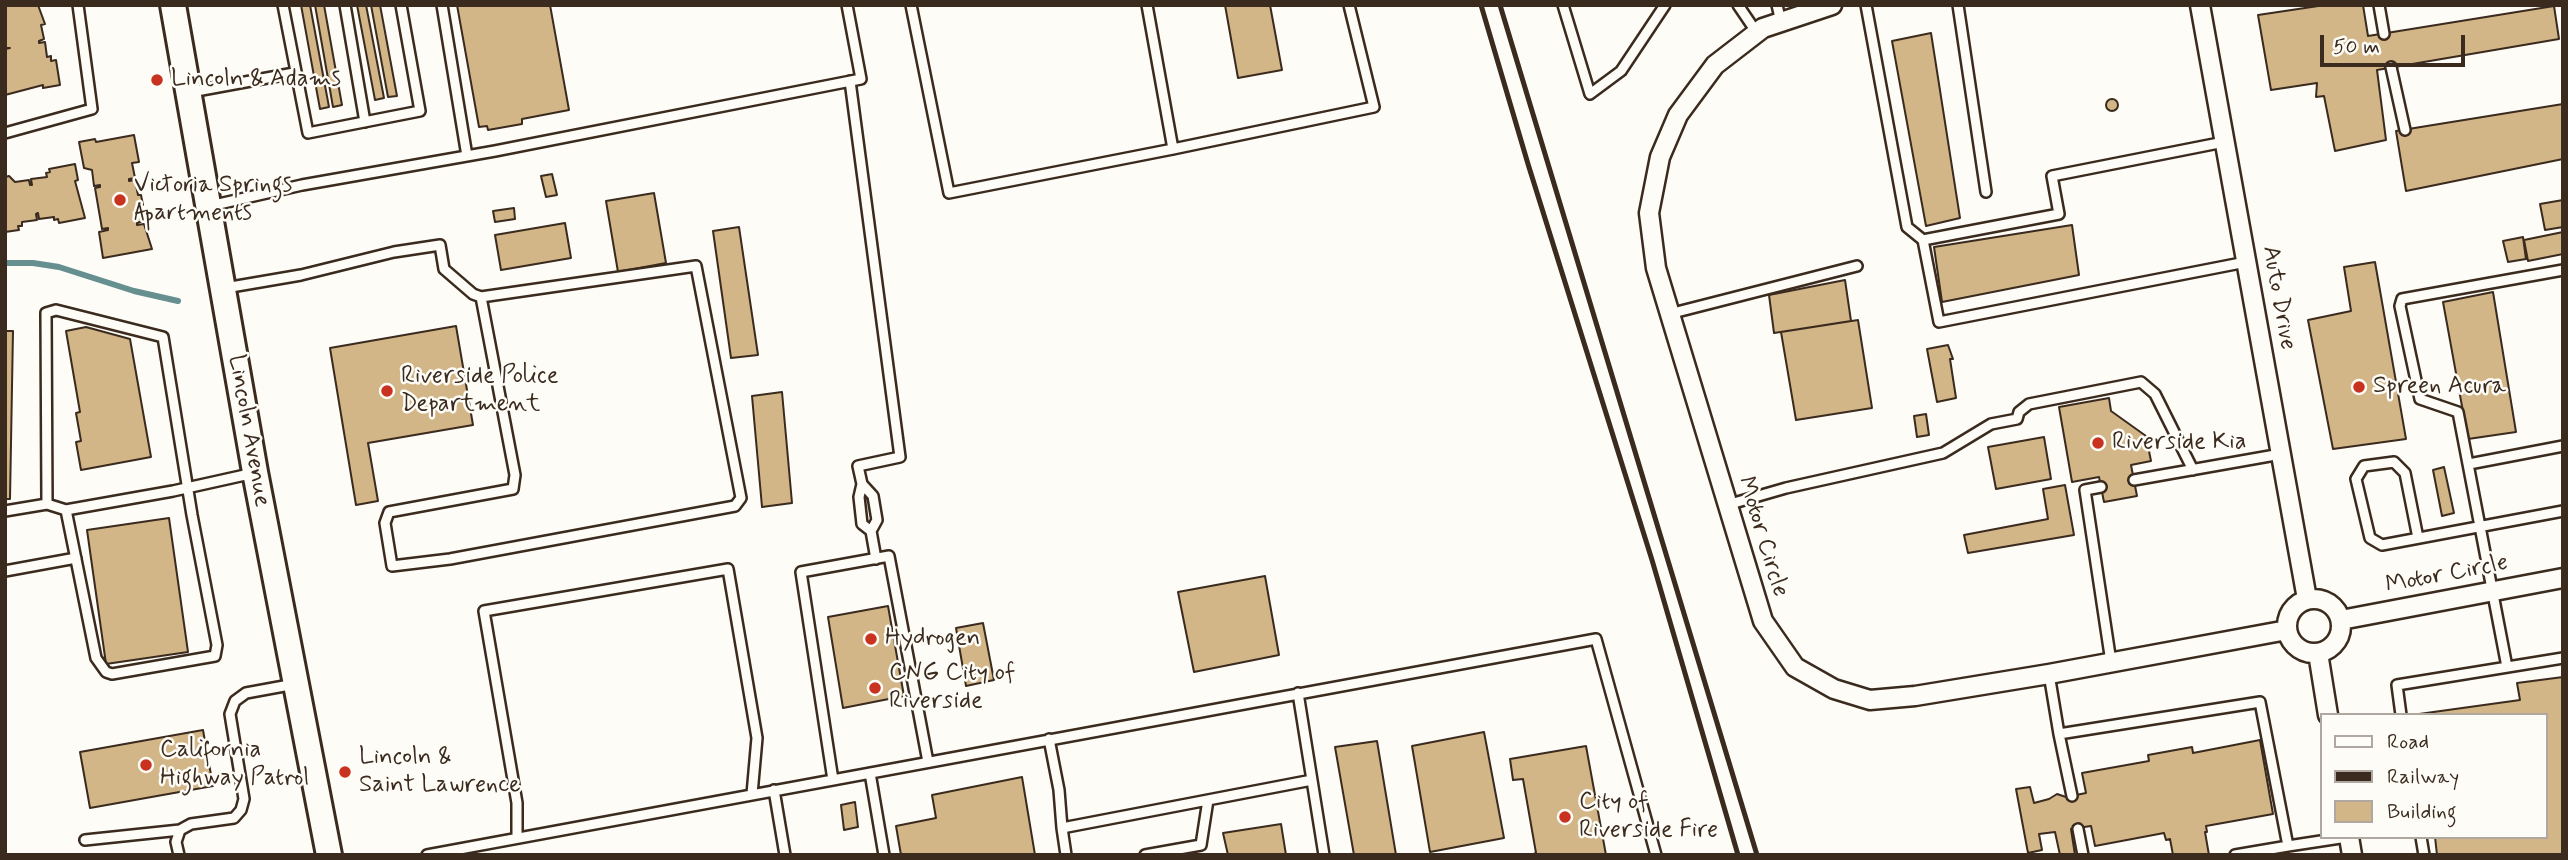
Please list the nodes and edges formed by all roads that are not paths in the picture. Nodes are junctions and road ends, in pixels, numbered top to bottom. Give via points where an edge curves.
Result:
1 (78, 5) edge
2 (173, 5) edge
3 (284, 5) edge
4 (345, 5) edge
5 (401, 5) edge
6 (442, 5) edge
7 (847, 5) edge
8 (911, 5) edge
9 (1147, 5) edge
10 (1349, 5) edge
11 (1563, 5) edge
12 (1665, 5) edge
13 (1738, 5) edge
14 (1832, 5) edge
15 (1866, 5) edge
16 (1958, 5) edge
17 (2200, 5) edge
18 (2379, 5) edge
19 (1779, 13) edge
20 (1757, 33) junction
21 (2384, 34) dead end
22 (2391, 67) dead end
23 (294, 73) junction
24 (850, 81) junction
25 (189, 93) junction
26 (365, 122) junction
27 (2405, 130) dead end
28 (5, 133) edge
29 (2224, 142) junction
30 (1173, 149) junction
31 (467, 156) junction
32 (1986, 192) dead end
33 (209, 206) junction
34 (1923, 240) junction
35 (2246, 262) junction
36 (1857, 266) dead end
37 (2563, 270) edge
38 (223, 289) junction
39 (481, 297) junction
40 (1669, 314) junction
41 (2563, 446) edge
42 (2281, 454) junction
43 (2469, 464) junction
44 (2193, 470) junction
45 (255, 472) junction
46 (2134, 480) dead end
47 (862, 484) junction
48 (2101, 487) dead end
49 (188, 488) junction
50 (47, 504) junction
51 (1727, 505) junction
52 (66, 510) junction
53 (2563, 511) edge
54 (5, 512) edge
55 (2481, 527) junction
56 (871, 531) junction
57 (2418, 538) junction
58 (76, 558) junction
59 (876, 559) junction
60 (5, 571) edge
61 (2563, 578) edge
62 (2493, 591) junction
63 (2306, 599) junction
64 (2341, 620) junction
65 (2287, 630) junction
66 (2318, 653) junction
67 (2563, 658) edge
68 (2111, 662) junction
69 (2507, 667) junction
70 (2049, 674) junction
71 (296, 684) junction
72 (1298, 693) junction
73 (2328, 713) edge
74 (2401, 713) edge
75 (2059, 734) junction
76 (1049, 739) junction
77 (929, 762) junction
78 (870, 773) junction
79 (833, 779) junction
80 (1312, 780) junction
81 (774, 790) junction
82 (752, 794) junction
83 (2072, 796) dead end
84 (1208, 800) junction
85 (1062, 828) junction
86 (2078, 829) dead end
87 (180, 830) junction
88 (517, 838) junction
89 (2335, 839) edge
90 (85, 840) dead end
91 (2288, 846) junction
92 (179, 855) edge
93 (329, 855) edge
94 (427, 855) edge
95 (785, 855) edge
96 (884, 855) edge
97 (1066, 855) edge
98 (1145, 855) edge
99 (1324, 855) edge
100 (1656, 855) edge
101 (2083, 855) edge
102 (2235, 855) edge

1 - 28 lane via 92,109
2 - 25 street, Lincoln Avenue
3 - 23 lane
4 - 26 lane
5 - 26 lane via 420,111
6 - 31 lane
7 - 24 lane via 861,79
8 - 30 lane via 949,192
9 - 30 lane
10 - 30 lane via 1374,107
11 - 12 lane via 1590,94 1621,71
13 - 20 lane
14 - 19 street, Motor Circle
15 - 34 lane via 1907,227
16 - 32 lane
17 - 29 street, Auto Drive
18 - 21 lane
19 - 20 street, Motor Circle
20 - 40 street, Motor Circle via 1714,65 1678,114 1660,157 1649,213 1656,268
22 - 27 lane
23 - 25 lane
23 - 26 lane via 308,133
24 - 31 lane
24 - 47 lane via 900,457 858,466
25 - 33 street, Lincoln Avenue
29 - 34 lane via 2052,176 2059,214
29 - 35 street, Auto Drive
31 - 33 lane
33 - 38 street, Lincoln Avenue
34 - 35 lane via 1939,321
35 - 42 street, Auto Drive
36 - 40 lane
37 - 43 lane via 2402,299 2420,399 2458,412
38 - 39 lane via 440,245 444,269
38 - 45 street, Lincoln Avenue
39 - 39 lane via 696,266 741,498 735,506 392,566 385,523 389,512 513,489 515,475
40 - 51 street, Motor Circle
41 - 43 lane
42 - 44 lane
42 - 63 street, Auto Drive
43 - 55 lane
44 - 46 lane
44 - 51 lane via 2155,394 2141,382 2029,404 2017,419 1991,424 1943,453
45 - 49 lane
45 - 71 street, Lincoln Avenue
47 - 56 lane via 862,524
47 - 56 lane via 873,496 877,520
48 - 68 lane via 2085,490
49 - 50 lane via 163,337 57,310 46,313
49 - 52 lane
49 - 58 lane via 217,645 215,656 106,672 96,658
50 - 52 lane
50 - 54 lane
51 - 70 street, Motor Circle via 1763,621 1795,667 1834,689 1870,701
52 - 58 lane
53 - 55 lane
55 - 57 lane
55 - 62 lane
56 - 59 lane
57 - 57 lane via 2382,545 2370,538 2356,479 2364,466 2394,462 2405,473
58 - 60 lane
59 - 77 lane via 889,556
59 - 79 lane via 801,572
61 - 62 street, Motor Circle
62 - 64 street, Motor Circle
62 - 69 lane
63 - 64 street via 2328,602
63 - 65 street via 2293,608
64 - 66 street via 2336,642
65 - 66 street via 2301,650
65 - 68 street, Motor Circle
66 - 73 street
67 - 69 lane
68 - 70 street, Motor Circle
69 - 74 lane via 2396,685
70 - 75 lane
71 - 87 lane via 246,693 235,701 230,714 244,799 241,810 234,818
71 - 93 street, Lincoln Avenue
72 - 76 lane
72 - 80 lane
72 - 100 lane via 1595,639
75 - 83 lane
75 - 91 lane via 2260,702
76 - 77 lane
76 - 85 lane
77 - 78 lane
78 - 79 lane
78 - 96 lane
79 - 81 lane
80 - 84 lane
80 - 99 lane
81 - 82 lane
81 - 95 lane
82 - 88 lane
82 - 88 lane via 757,738 728,569 484,611 517,803
84 - 85 lane
84 - 98 lane via 1201,845
85 - 97 lane
86 - 101 lane
87 - 90 lane
87 - 92 lane via 176,842
88 - 94 lane
89 - 91 lane
91 - 102 lane

